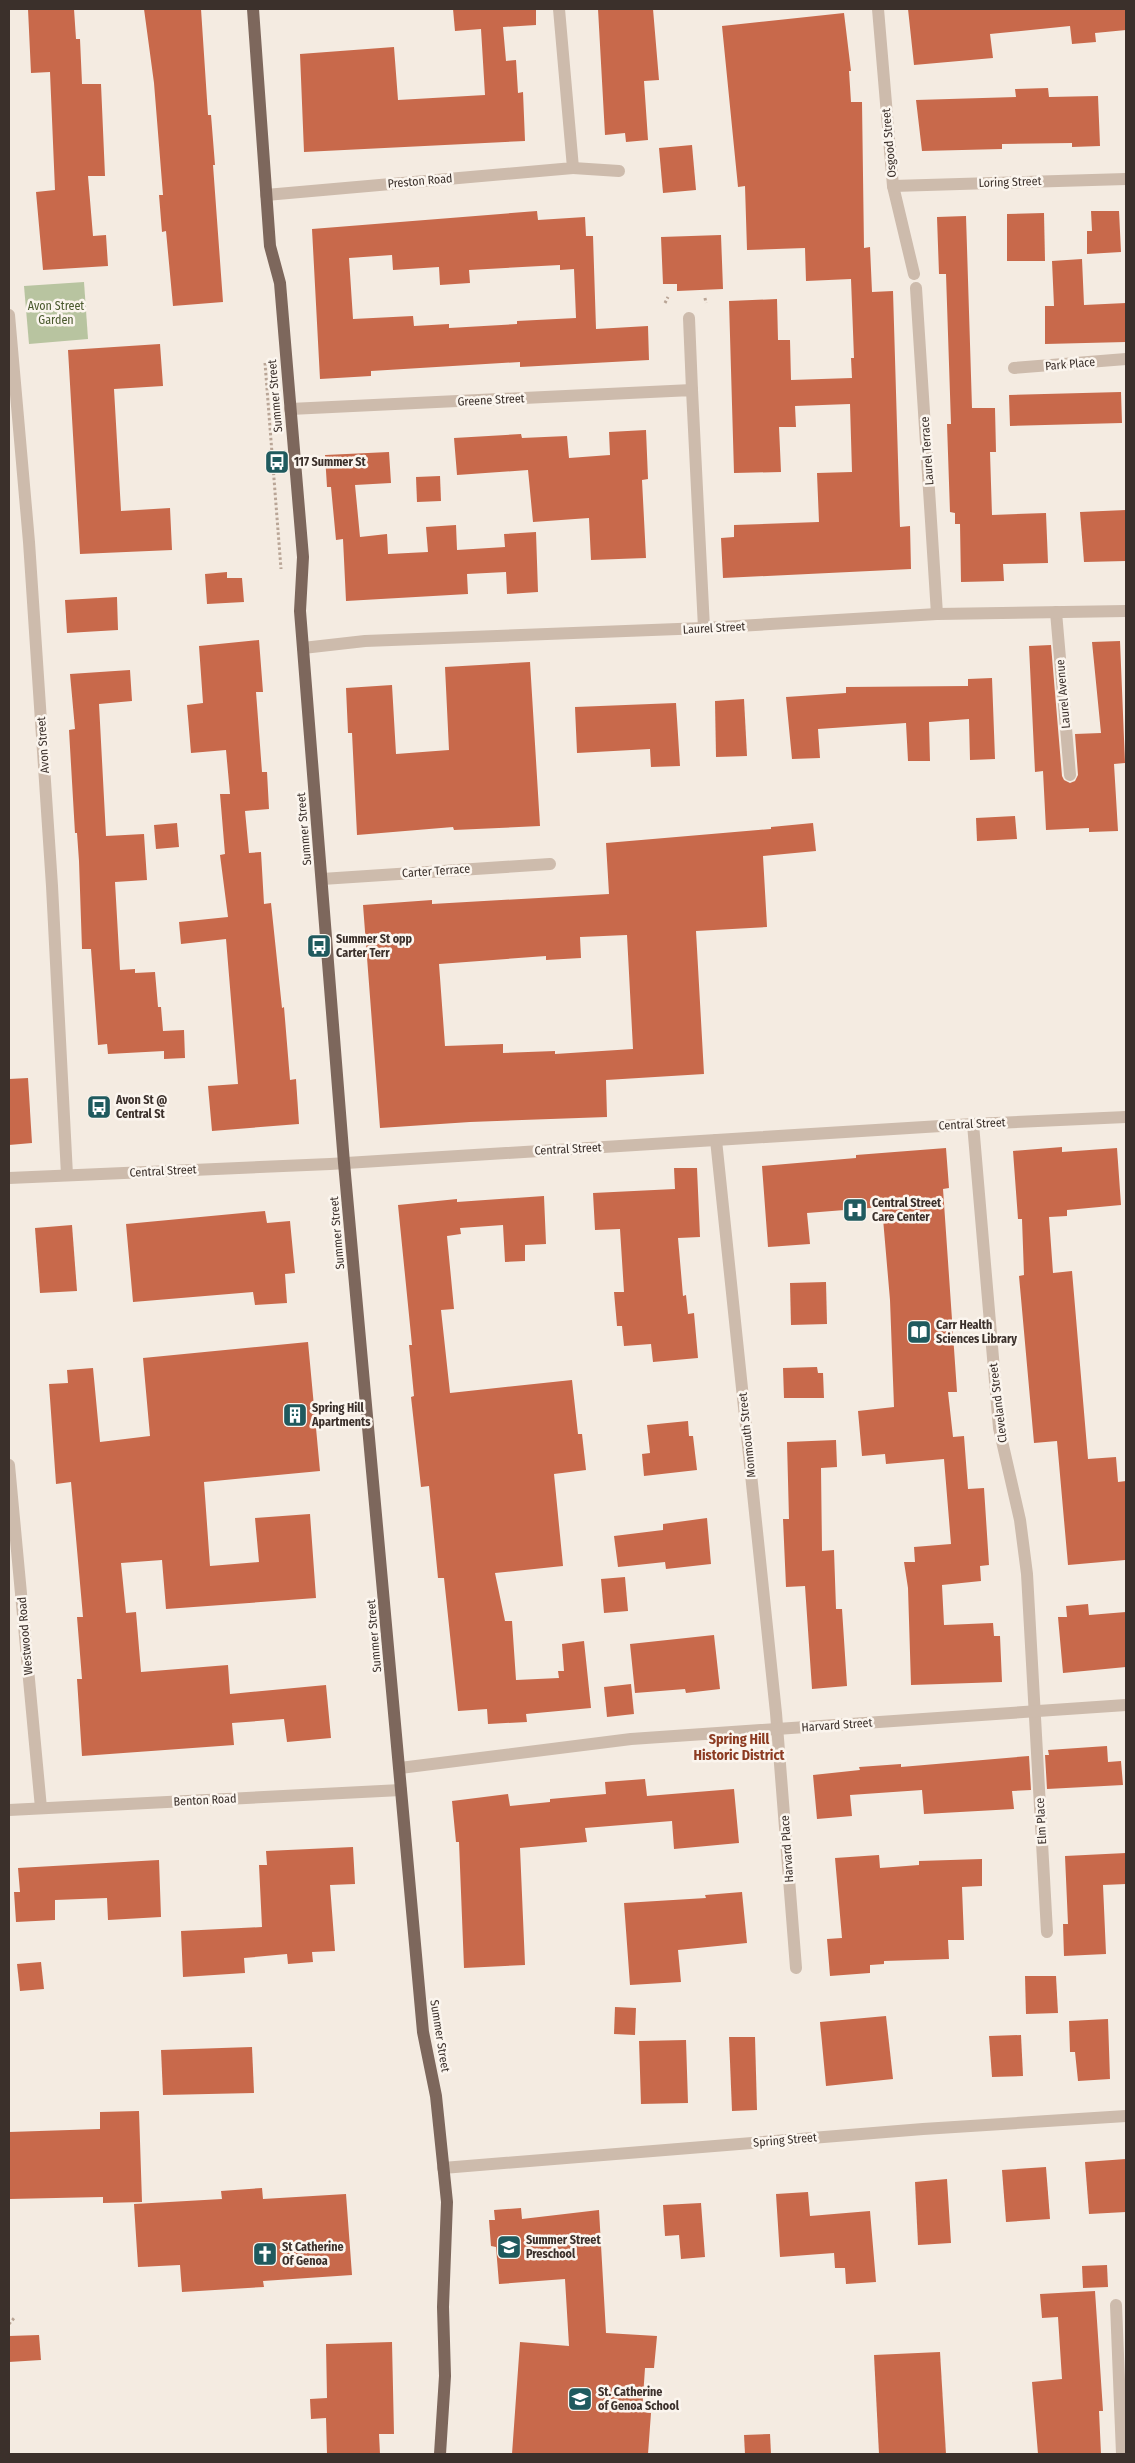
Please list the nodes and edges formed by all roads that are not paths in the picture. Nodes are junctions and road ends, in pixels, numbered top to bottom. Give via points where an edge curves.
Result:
1 (253, 9) edge
2 (559, 9) edge
3 (878, 9) edge
4 (573, 168) junction
5 (619, 171) dead end
6 (1126, 179) edge
7 (893, 186) junction
8 (266, 195) junction
9 (914, 274) dead end
10 (916, 288) dead end
11 (9, 315) edge
12 (689, 318) dead end
13 (1126, 359) edge
14 (1014, 368) dead end
15 (692, 390) junction
16 (290, 409) junction
17 (1126, 611) edge
18 (1056, 612) junction
19 (937, 614) junction
20 (704, 628) junction
21 (303, 648) junction
22 (1070, 775) dead end
23 (550, 864) dead end
24 (322, 879) junction
25 (1126, 1117) edge
26 (973, 1124) junction
27 (716, 1140) junction
28 (344, 1163) junction
29 (67, 1175) junction
30 (9, 1178) edge
31 (9, 1465) edge
32 (1126, 1705) edge
33 (1036, 1710) junction
34 (777, 1730) junction
35 (400, 1768) junction
36 (401, 1790) junction
37 (41, 1808) junction
38 (9, 1810) edge
39 (1047, 1932) dead end
40 (796, 1968) dead end
41 (1126, 2116) edge
42 (444, 2168) junction
43 (1116, 2305) dead end
44 (440, 2454) edge
45 (1122, 2454) edge

1 - 8 main road, Summer Street
2 - 4 street
3 - 7 street, Osgood Street
4 - 5 street, Preston Road
4 - 8 street, Preston Road
6 - 7 street, Loring Street
7 - 9 street, Osgood Street
8 - 16 main road, Summer Street via 270,246 280,284
10 - 19 street, Laurel Terrace
11 - 29 street, Avon Street via 30,552
12 - 15 street
13 - 14 street, Park Place
15 - 16 street, Greene Street
15 - 20 street
16 - 21 main road, Summer Street via 303,566 300,611
17 - 18 street, Laurel Street
18 - 19 street, Laurel Street
18 - 22 street, Laurel Avenue
19 - 20 street, Laurel Street
20 - 21 street, Laurel Street via 365,641
21 - 24 main road, Summer Street
23 - 24 street, Carter Terrace
24 - 28 main road, Summer Street
25 - 26 street, Central Street
26 - 27 street, Central Street
26 - 33 street, Cleveland Street via 999,1428 1020,1520
27 - 28 street, Central Street
27 - 34 street, Monmouth Street
28 - 29 street, Central Street
28 - 35 main road, Summer Street
29 - 30 street, Central Street
31 - 37 street, Westwood Road
32 - 33 street, Harvard Street
33 - 34 street, Harvard Street
33 - 39 street, Elm Place
34 - 35 street, Harvard Street via 631,1739
34 - 40 street, Harvard Place
35 - 36 main road, Summer Street
36 - 37 street, Benton Road
36 - 42 main road, Summer Street via 423,2032 436,2096
37 - 38 street, Benton Road
41 - 42 street, Spring Street via 904,2130
42 - 44 main road, Summer Street via 447,2213 443,2307 445,2376
43 - 45 street

